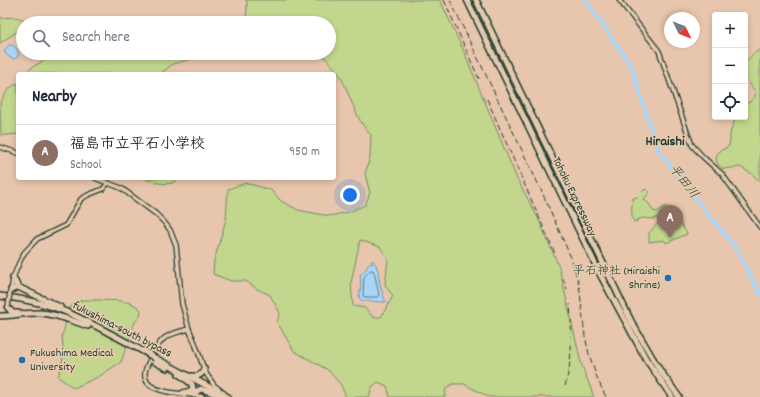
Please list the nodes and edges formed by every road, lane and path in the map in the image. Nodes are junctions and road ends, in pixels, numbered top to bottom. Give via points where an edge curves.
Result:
1 (467, 0) edge
2 (476, 0) edge
3 (619, 0) edge
4 (0, 147) edge
5 (16, 152) edge
6 (100, 180) edge
7 (108, 183) junction
8 (760, 227) edge
9 (13, 278) junction
10 (18, 287) junction
11 (11, 291) junction
12 (0, 296) edge
13 (0, 299) edge
14 (8, 307) junction
15 (27, 313) junction
16 (0, 316) edge
17 (88, 326) junction
18 (99, 328) junction
19 (189, 329) junction
20 (152, 358) junction
21 (204, 369) junction
22 (180, 373) junction
23 (193, 388) junction
24 (183, 393) junction
25 (194, 395) junction
26 (220, 396) edge
27 (204, 397) edge
28 (228, 397) edge
29 (672, 397) edge
30 (678, 397) edge

1 - 29 highway, Tohoku Expressway via 601,276 646,359
2 - 30 highway, Tohoku Expressway via 631,321
3 - 8 street via 659,51 692,145 722,174
4 - 5 street
6 - 7 street
7 - 9 street via 103,189 81,199 66,225 38,239 24,254
7 - 19 street via 121,188 156,214 172,234 177,250 182,304
9 - 10 highway
9 - 11 street
10 - 11 highway
10 - 18 highway
11 - 14 street, bridge
12 - 18 highway, fukushima-south bypass via 70,313
13 - 17 highway, fukushima-south bypass via 53,311
14 - 15 highway via 15,314
14 - 16 street
15 - 16 highway
15 - 17 highway via 51,314
17 - 20 highway, fukushima-south bypass
18 - 20 highway, fukushima-south bypass
19 - 21 street
19 - 24 street via 160,342 145,367 148,382 156,388 172,393
20 - 22 highway, fukushima-south bypass
21 - 22 highway via 196,376
21 - 28 street via 214,385
22 - 23 highway
22 - 26 highway, fukushima-south bypass
22 - 28 highway, fukushima-south bypass
23 - 24 highway
23 - 25 highway
24 - 25 street
25 - 26 highway via 196,390 201,388
25 - 27 street

